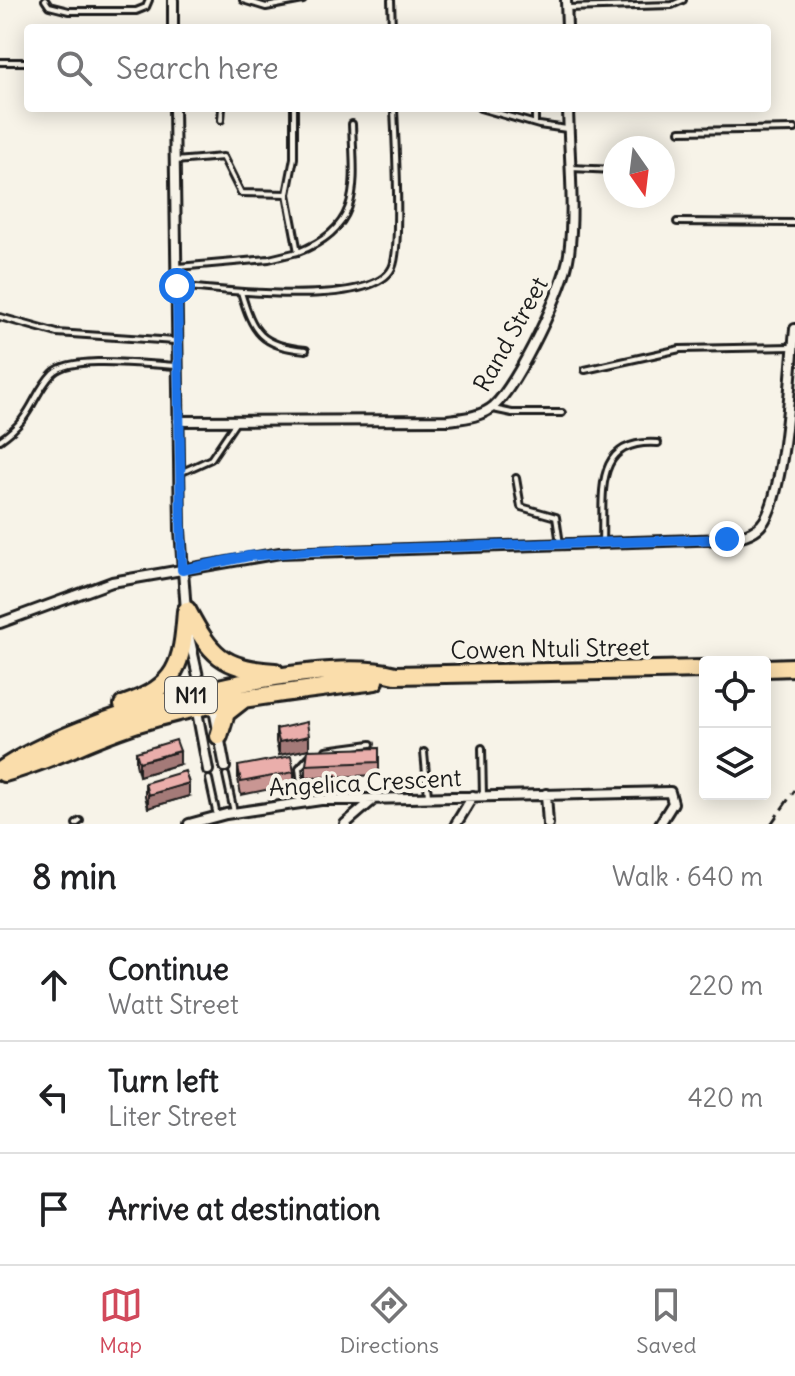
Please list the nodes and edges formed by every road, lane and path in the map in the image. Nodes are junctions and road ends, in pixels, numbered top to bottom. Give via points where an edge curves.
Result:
1 (45, 0) edge
2 (149, 0) edge
3 (173, 0) edge
4 (243, 0) edge
5 (303, 0) edge
6 (391, 0) edge
7 (587, 0) edge
8 (683, 0) edge
9 (566, 4) edge
10 (586, 8) junction
11 (173, 24) edge
12 (392, 24) edge
13 (567, 24) edge
14 (0, 62) edge
15 (24, 62) edge
16 (174, 112) edge
17 (222, 112) edge
18 (294, 112) edge
19 (394, 112) edge
20 (494, 112) edge
21 (535, 112) edge
22 (568, 112) edge
23 (221, 120) dead end
24 (352, 124) dead end
25 (535, 124) junction
26 (568, 129) junction
27 (795, 129) edge
28 (680, 131) dead end
29 (175, 161) junction
30 (569, 168) junction
31 (603, 169) edge
32 (287, 194) junction
33 (677, 222) dead end
34 (795, 223) edge
35 (298, 252) junction
36 (177, 267) junction
37 (177, 286) junction
38 (241, 292) junction
39 (0, 317) edge
40 (795, 329) edge
41 (178, 341) junction
42 (793, 347) edge
43 (306, 350) dead end
44 (178, 366) junction
45 (585, 370) dead end
46 (491, 408) junction
47 (562, 413) dead end
48 (238, 420) junction
49 (178, 421) junction
50 (0, 440) edge
51 (658, 443) dead end
52 (179, 473) junction
53 (516, 478) dead end
54 (602, 542) junction
55 (560, 544) junction
56 (182, 570) junction
57 (186, 610) junction
58 (0, 623) edge
59 (795, 667) edge
60 (771, 668) edge
61 (699, 669) edge
62 (307, 675) junction
63 (396, 675) junction
64 (203, 695) junction
65 (252, 695) junction
66 (219, 736) junction
67 (371, 744) dead end
68 (36, 748) junction
69 (482, 748) dead end
70 (424, 752) dead end
71 (226, 771) joint
72 (0, 772) edge
73 (209, 774) joint
74 (546, 794) junction
75 (428, 796) junction
76 (478, 796) junction
77 (374, 798) junction
78 (303, 802) junction
79 (234, 812) junction
80 (217, 816) junction
81 (189, 824) edge
82 (345, 824) edge
83 (456, 824) edge
84 (548, 824) edge
85 (660, 824) edge

1 - 2 lane via 69,11 136,11
3 - 11 street
4 - 5 lane via 266,7
6 - 12 lane
7 - 10 lane
8 - 10 lane via 672,5
9 - 10 lane
9 - 13 street
14 - 15 lane
16 - 29 street
17 - 23 lane
18 - 32 lane
19 - 38 lane via 396,243 389,273 340,290
20 - 25 lane
21 - 25 lane
22 - 26 street, Rand Street
24 - 35 lane via 346,219 331,235
25 - 26 lane
26 - 30 street, Rand Street
27 - 28 lane
29 - 32 lane via 223,157 241,193
29 - 36 street
30 - 31 lane
30 - 46 street, Rand Street via 570,251 563,283
32 - 35 lane
33 - 34 lane
35 - 36 lane
36 - 37 street
37 - 38 lane
37 - 41 street
38 - 43 lane via 257,333 275,345
39 - 41 lane via 57,333
40 - 42 street
41 - 44 street
42 - 45 lane via 670,350
42 - 54 street via 776,497 762,525 727,539
44 - 49 street
44 - 50 lane via 63,367 23,422
46 - 47 lane
46 - 48 street, Rand Street via 448,420
48 - 49 street, Rand Street
48 - 52 lane via 211,459
49 - 52 street
51 - 54 lane via 626,446 611,458
52 - 56 street
53 - 55 lane via 521,507 556,517
54 - 55 street
55 - 56 street via 280,553
56 - 57 street
56 - 58 street via 112,582
57 - 62 highway via 219,658 250,669
57 - 64 street
57 - 68 highway via 183,656 164,686
59 - 60 highway
61 - 63 highway, Cowen Ntuli Street / N11
62 - 63 highway, Cowen Ntuli Street / N11
62 - 64 highway, Cowen Ntuli Street / N11
63 - 65 highway, Cowen Ntuli Street / N11
64 - 65 highway, Cowen Ntuli Street / N11
64 - 66 street
64 - 68 highway, Cowen Ntuli Street / N11 via 130,712
64 - 72 highway, Cowen Ntuli Street / N11
64 - 73 street
65 - 66 highway via 226,713
66 - 71 street
67 - 78 lane via 315,753 302,761
68 - 72 highway, Cowen Ntuli Street / N11
69 - 76 lane
70 - 75 lane
71 - 79 lane
73 - 80 lane
74 - 76 street, Angelica Crescent
74 - 84 street
74 - 85 street, Angelica Crescent via 670,792 673,803
75 - 76 street, Angelica Crescent
75 - 77 street, Angelica Crescent
76 - 83 street
77 - 78 street, Angelica Crescent
77 - 82 street
78 - 79 street, Angelica Crescent
79 - 80 street, Angelica Crescent
80 - 81 street, Angelica Crescent

